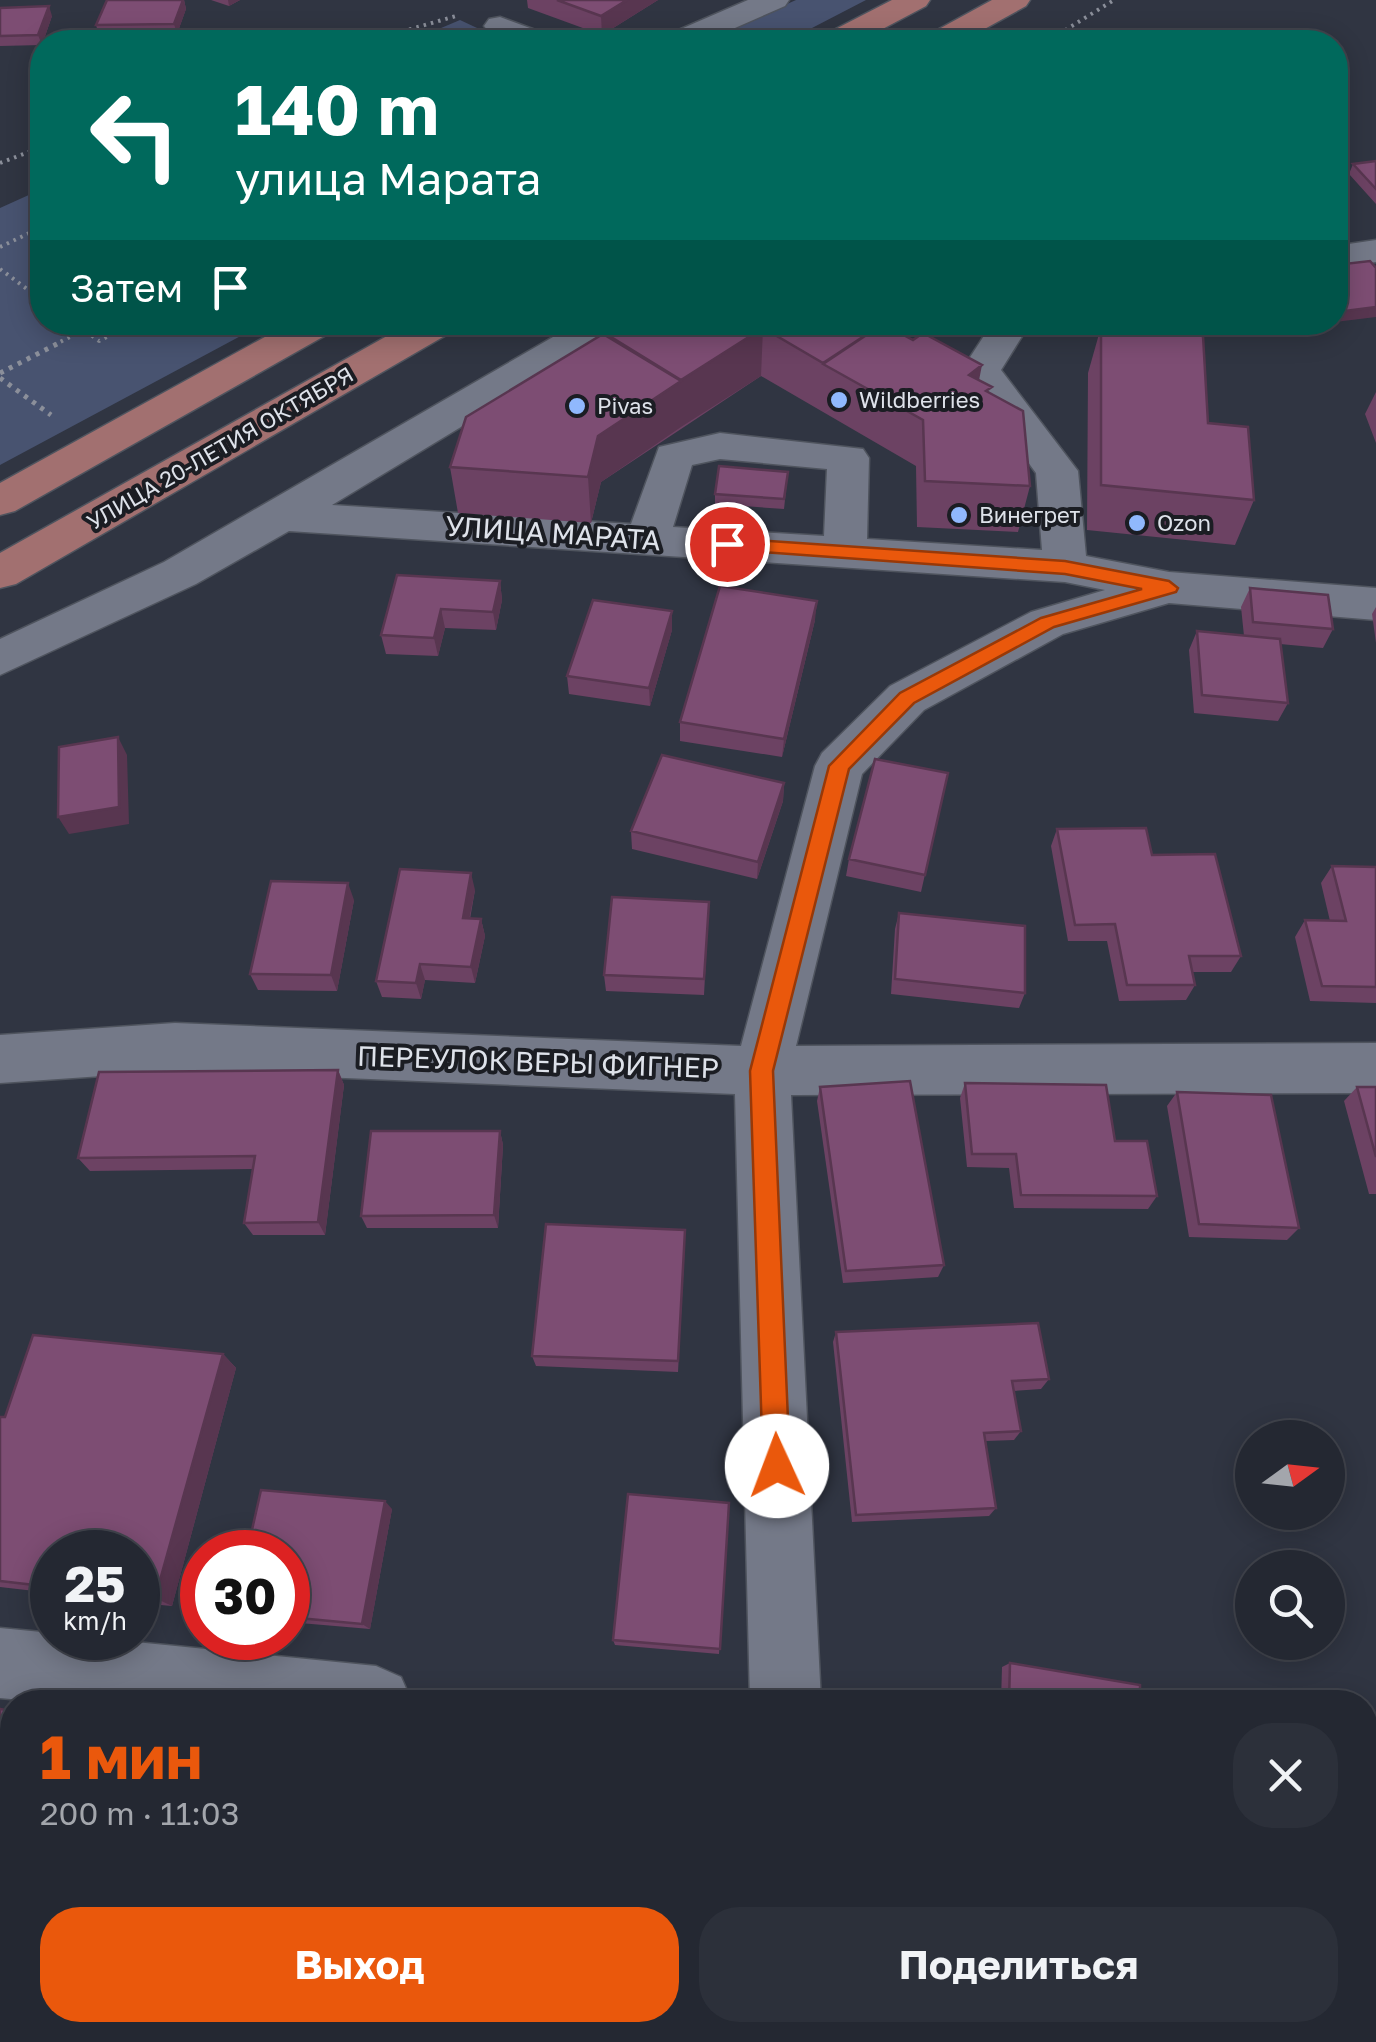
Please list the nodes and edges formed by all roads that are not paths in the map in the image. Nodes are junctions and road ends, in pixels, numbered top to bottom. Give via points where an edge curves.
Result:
1 (774, 0) edge
2 (915, 0) edge
3 (1015, 0) edge
4 (500, 26) road end
5 (510, 30) edge
6 (705, 30) edge
7 (858, 30) edge
8 (961, 30) edge
9 (1376, 251) edge
10 (1348, 254) edge
11 (299, 335) edge
12 (418, 335) edge
13 (585, 335) edge
14 (997, 335) edge
15 (0, 502) edge
16 (282, 516) junction
17 (648, 540) junction
18 (845, 552) junction
19 (1065, 567) junction
20 (0, 574) edge
21 (1169, 588) junction
22 (1376, 604) edge
23 (0, 658) edge
24 (0, 1060) edge
25 (1376, 1068) edge
26 (762, 1071) junction
27 (0, 1663) edge
28 (260, 1690) edge
29 (786, 1690) edge

1 - 6 street
2 - 7 main road
3 - 8 main road
4 - 5 street
9 - 10 street
11 - 15 main road
12 - 20 main road, УЛИЦА 20-ЛЕТИЯ ОКТЯБРЯ
13 - 16 street
14 - 19 street via 965,364 1057,471
16 - 17 street, УЛИЦА МАРАТА
16 - 23 street via 180,573
17 - 18 street, УЛИЦА МАРАТА
17 - 18 street via 674,456 720,446 848,458
18 - 19 street, УЛИЦА МАРАТА
19 - 21 street, УЛИЦА МАРАТА
21 - 22 street, УЛИЦА МАРАТА
21 - 26 street via 1047,622 907,698 839,766
24 - 26 street, ПЕРЕУЛОК ВЕРЫ ФИГНЕР via 176,1047
25 - 26 street, ПЕРЕУЛОК ВЕРЫ ФИГНЕР
26 - 29 street
27 - 28 street

